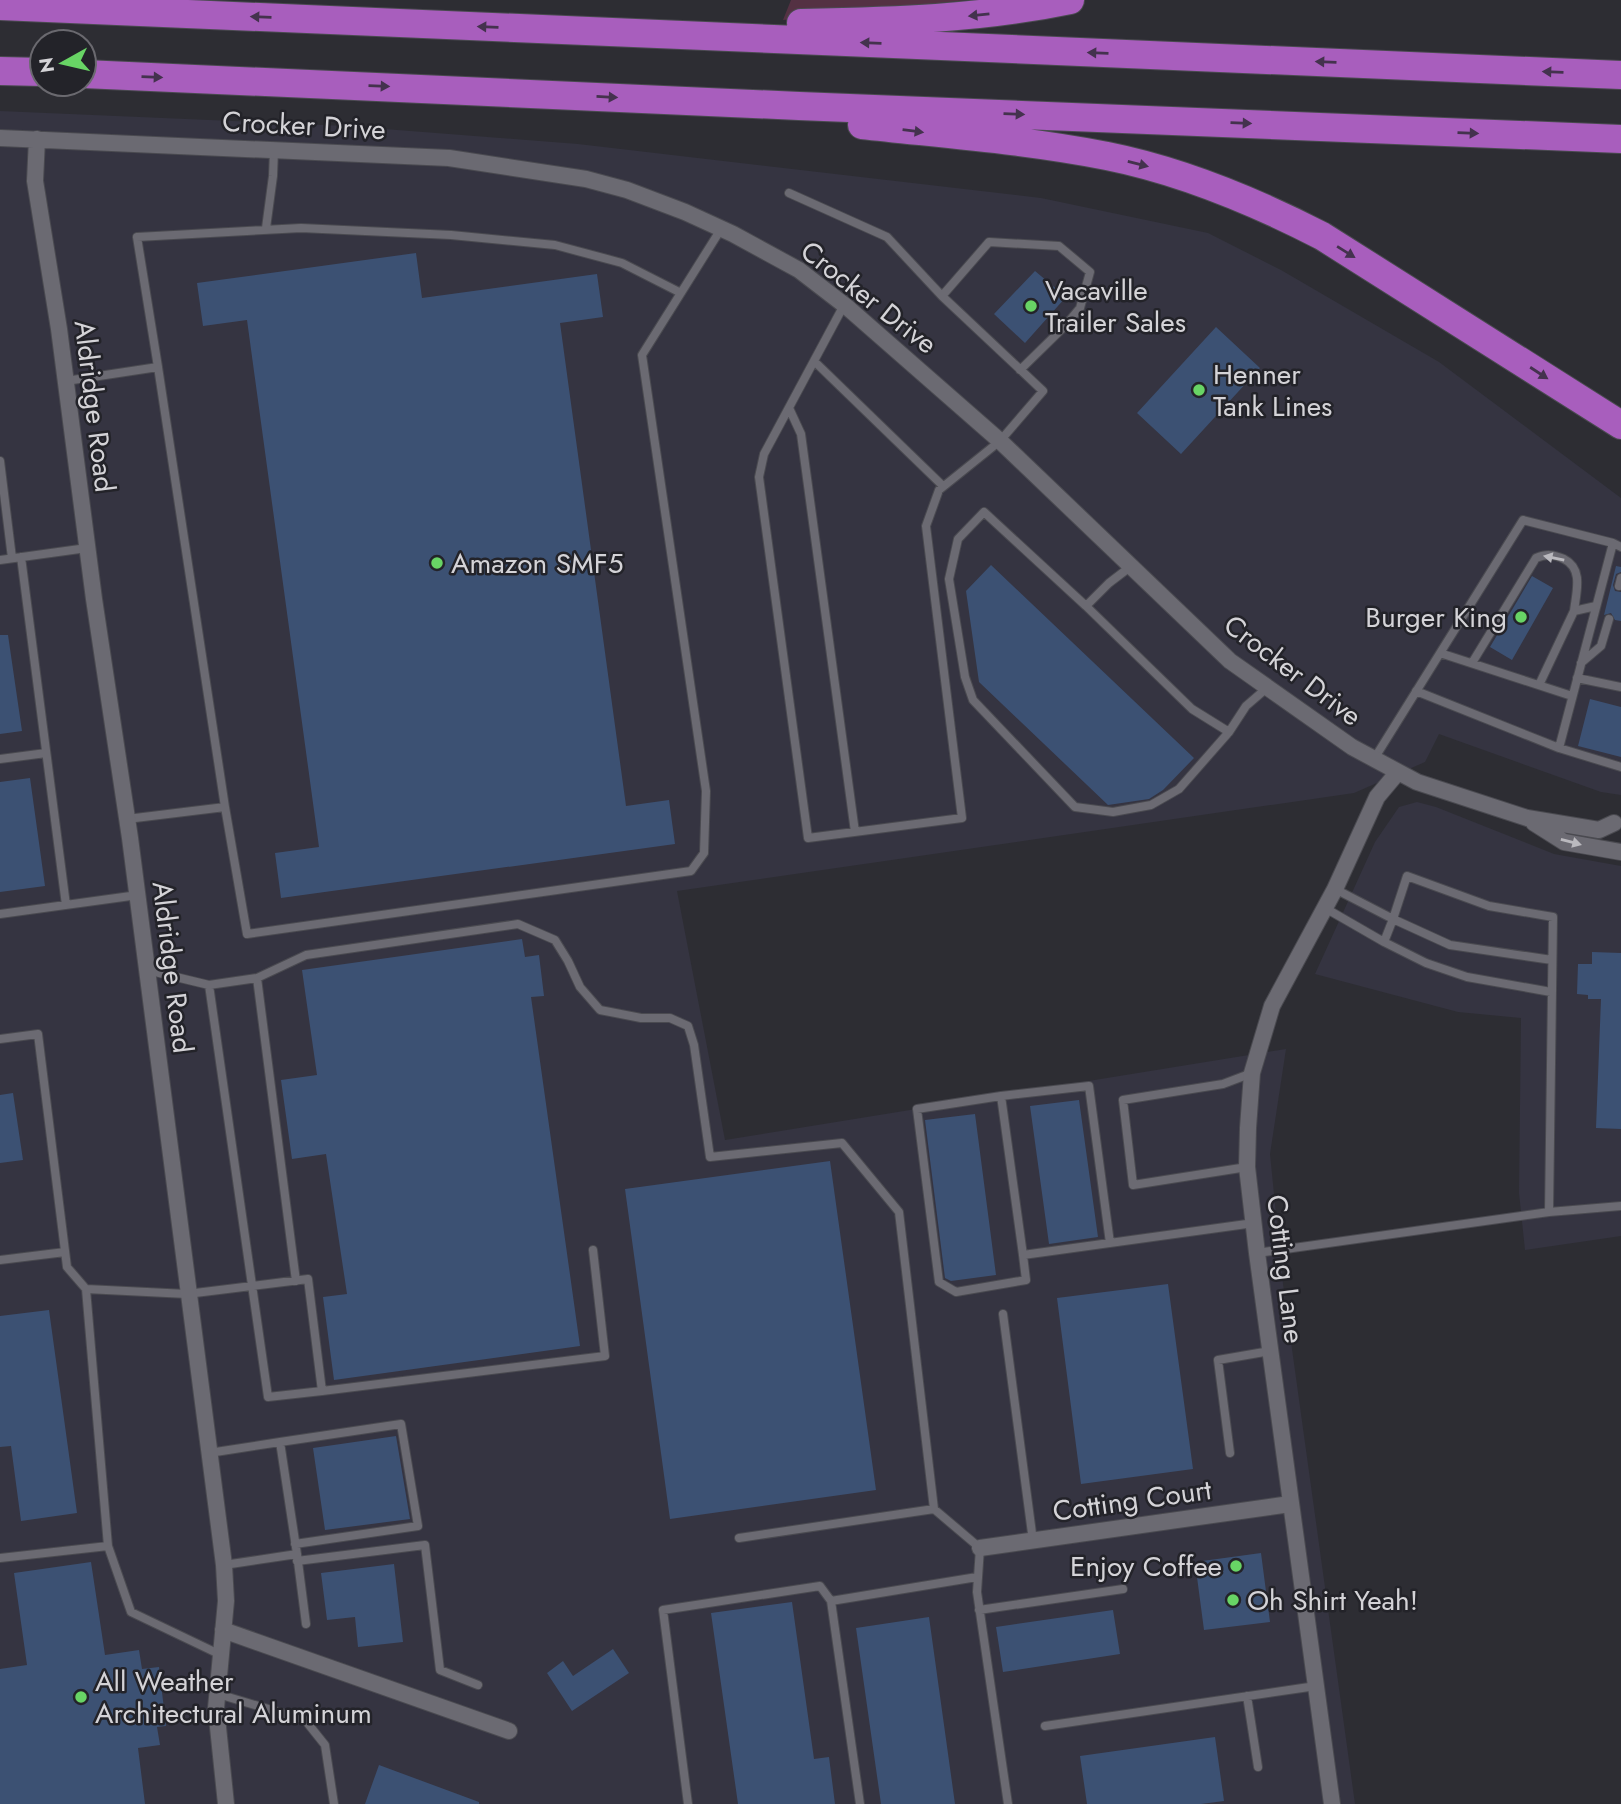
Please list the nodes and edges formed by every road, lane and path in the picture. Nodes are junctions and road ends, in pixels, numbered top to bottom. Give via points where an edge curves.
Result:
1 (1070, 0) edge
2 (0, 6) edge
3 (556, 29) junction
4 (0, 71) edge
5 (28, 72) edge
6 (98, 75) edge
7 (1621, 75) edge
8 (799, 106) junction
9 (0, 138) edge
10 (37, 139) junction
11 (1621, 139) edge
12 (274, 150) junction
13 (789, 193) dead end
14 (266, 228) junction
15 (721, 229) junction
16 (681, 293) junction
17 (942, 296) junction
18 (844, 305) junction
19 (814, 361) junction
20 (158, 367) junction
21 (1020, 370) junction
22 (66, 381) junction
23 (789, 408) junction
24 (1621, 425) edge
25 (1000, 441) junction
26 (0, 461) edge
27 (943, 486) junction
28 (1617, 545) edge
29 (87, 548) junction
30 (16, 558) junction
31 (0, 560) edge
32 (1130, 567) junction
33 (1086, 606) junction
34 (1596, 606) junction
35 (1574, 611) junction
36 (1609, 619) dead end
37 (1440, 653) junction
38 (1472, 663) junction
39 (1581, 663) junction
40 (1577, 678) junction
41 (1539, 685) junction
42 (1268, 687) junction
43 (1621, 687) edge
44 (1416, 691) junction
45 (1572, 696) junction
46 (1229, 732) junction
47 (1559, 748) junction
48 (46, 753) junction
49 (1374, 758) junction
50 (0, 759) edge
51 (1621, 766) edge
52 (1398, 772) junction
53 (225, 807) junction
54 (1527, 818) junction
55 (127, 819) junction
56 (1617, 824) edge
57 (855, 832) junction
58 (1621, 852) edge
59 (1335, 889) junction
60 (138, 895) junction
61 (66, 905) junction
62 (1325, 908) junction
63 (0, 914) edge
64 (1393, 919) junction
65 (1384, 942) junction
66 (1552, 960) junction
67 (147, 970) junction
68 (257, 978) junction
69 (209, 985) junction
70 (1551, 992) junction
71 (0, 1039) edge
72 (1252, 1073) junction
73 (1001, 1096) junction
74 (1247, 1167) junction
75 (1621, 1206) edge
76 (1549, 1212) junction
77 (1254, 1223) junction
78 (1110, 1243) junction
79 (593, 1251) dead end
80 (65, 1252) junction
81 (1257, 1253) junction
82 (1023, 1255) junction
83 (0, 1260) edge
84 (296, 1281) junction
85 (253, 1286) junction
86 (86, 1289) junction
87 (187, 1294) junction
88 (1003, 1314) dead end
89 (1270, 1351) junction
90 (321, 1391) junction
91 (280, 1442) junction
92 (209, 1453) junction
93 (1230, 1453) dead end
94 (1290, 1504) junction
95 (934, 1509) junction
96 (739, 1538) dead end
97 (1033, 1541) junction
98 (295, 1544) junction
99 (108, 1546) junction
100 (980, 1548) junction
101 (0, 1558) edge
102 (297, 1558) junction
103 (224, 1565) junction
104 (978, 1577) junction
105 (1123, 1589) dead end
106 (831, 1601) junction
107 (979, 1610) junction
108 (306, 1624) dead end
109 (223, 1630) junction
110 (221, 1655) junction
111 (478, 1685) dead end
112 (1316, 1686) junction
113 (218, 1693) junction
114 (1247, 1696) junction
115 (1045, 1726) dead end
116 (509, 1731) dead end
117 (1258, 1767) dead end
118 (226, 1804) edge
119 (334, 1804) edge
120 (688, 1804) edge
121 (860, 1804) edge
122 (1008, 1804) edge
123 (1332, 1804) edge

1 -> 3 highway via 981,16 924,20
3 -> 2 highway
7 -> 3 highway
4 - 5 highway
6 -> 8 highway
8 -> 11 highway
8 -> 24 highway via 860,125 1108,156 1221,190 1322,236
9 - 10 street, Crocker Drive
10 - 12 street, Crocker Drive
10 - 22 street, Aldridge Road via 35,181
12 - 14 lane
12 - 15 street, Crocker Drive via 449,158 586,179 627,190
13 - 17 lane via 887,237
14 - 16 lane via 451,235 555,245 622,263
14 - 20 lane via 137,237
15 - 16 lane
15 - 18 street, Crocker Drive via 799,270
16 - 53 lane via 642,355 706,791 704,853 691,871 247,934
17 - 21 lane
17 - 21 lane via 989,242 1059,246 1090,272 1080,308
18 - 19 lane
18 - 25 street, Crocker Drive
19 - 23 lane
19 - 27 lane
20 - 22 lane
20 - 53 lane
21 - 25 lane via 1043,391
22 - 29 street, Aldridge Road
23 - 57 lane via 802,434
23 - 57 lane via 764,454 759,477 808,838
25 - 27 lane
25 - 32 street, Crocker Drive
26 - 30 lane
27 - 57 lane via 926,526 962,818
28 - 34 lane
28 - 37 lane via 1523,520
29 - 30 lane
29 - 55 street, Aldridge Road
30 - 31 lane
30 - 48 lane
32 - 33 lane
32 - 42 street, Crocker Drive via 1230,661
33 - 46 lane via 1192,709
33 - 46 lane via 984,512 958,539 949,579 973,700 1075,807 1113,812 1151,805 1179,789
34 - 35 lane
34 - 39 lane
35 -> 38 lane via 1577,573 1572,564 1551,555 1536,558
35 - 41 lane
36 - 39 lane via 1601,646
37 - 38 lane
37 - 44 lane
38 - 41 lane
39 - 40 lane
40 - 43 lane
40 - 45 lane
41 - 45 lane
42 - 46 lane via 1246,706
42 - 49 street, Crocker Drive
44 - 47 lane
44 - 49 lane
45 - 47 lane
47 - 51 lane
48 - 50 lane
48 - 61 lane
49 - 52 street, Crocker Drive
52 - 54 street, Crocker Drive
52 - 59 street, Cotting Lane via 1377,797
53 - 55 lane
54 - 56 street, Crocker Drive via 1556,815
54 -> 58 street, Crocker Drive via 1563,842
55 - 60 street, Aldridge Road
59 - 62 street, Cotting Lane
59 - 64 lane
60 - 61 lane
60 - 67 street, Aldridge Road
61 - 63 lane
62 - 65 lane
62 - 72 street, Cotting Lane via 1272,1006
64 - 65 lane
64 - 66 lane via 1450,945
64 - 66 lane via 1407,876 1489,906 1553,917
65 - 70 lane via 1467,977
66 - 70 lane
67 - 69 lane
67 - 87 street, Aldridge Road
68 - 69 lane
68 - 84 lane
68 - 95 lane via 306,955 518,925 555,940 580,987 600,1010 670,1018 688,1026 710,1157 842,1143 899,1212
69 - 85 lane
70 - 76 lane
71 - 80 lane via 38,1034
72 - 74 street, Cotting Lane
72 - 74 lane via 1223,1084 1123,1100 1133,1185
73 - 78 lane via 1088,1086
73 - 82 lane
73 - 82 lane via 917,1109 940,1282 956,1293 1026,1280
74 - 77 street, Cotting Lane
75 - 76 lane
76 - 81 lane
77 - 78 lane
77 - 81 street, Cotting Lane
78 - 82 lane
79 - 90 lane via 605,1356
80 - 83 lane
80 - 86 lane via 67,1267
81 - 89 street, Cotting Lane
84 - 85 lane
84 - 90 lane via 308,1279
85 - 87 lane
85 - 90 lane via 268,1397
86 - 87 lane
86 - 99 lane
87 - 92 street, Aldridge Road
88 - 97 lane
89 - 93 lane via 1218,1360
89 - 94 street, Cotting Lane
91 - 92 lane
91 - 98 lane
91 - 98 lane via 401,1424 418,1526
92 - 103 street, Aldridge Road
94 - 97 street, Cotting Court
94 - 112 street, Cotting Lane
95 - 96 lane
95 - 100 lane
97 - 100 street, Cotting Court
98 - 102 lane
99 - 101 lane
99 - 110 lane via 131,1612
100 - 104 lane
102 - 103 lane
102 - 108 lane
102 - 111 lane via 425,1545 440,1670
103 - 109 street, Aldridge Road
104 - 106 lane
104 - 107 lane
105 - 107 lane
106 - 120 lane via 820,1586 663,1610
106 - 121 lane
107 - 122 lane
109 - 110 street, Aldridge Road
109 - 116 street
110 - 113 street, Aldridge Road
112 - 114 lane
112 - 123 street, Cotting Lane
113 - 118 street, Aldridge Road
113 - 119 lane via 304,1720 325,1745
114 - 115 lane
114 - 117 lane

